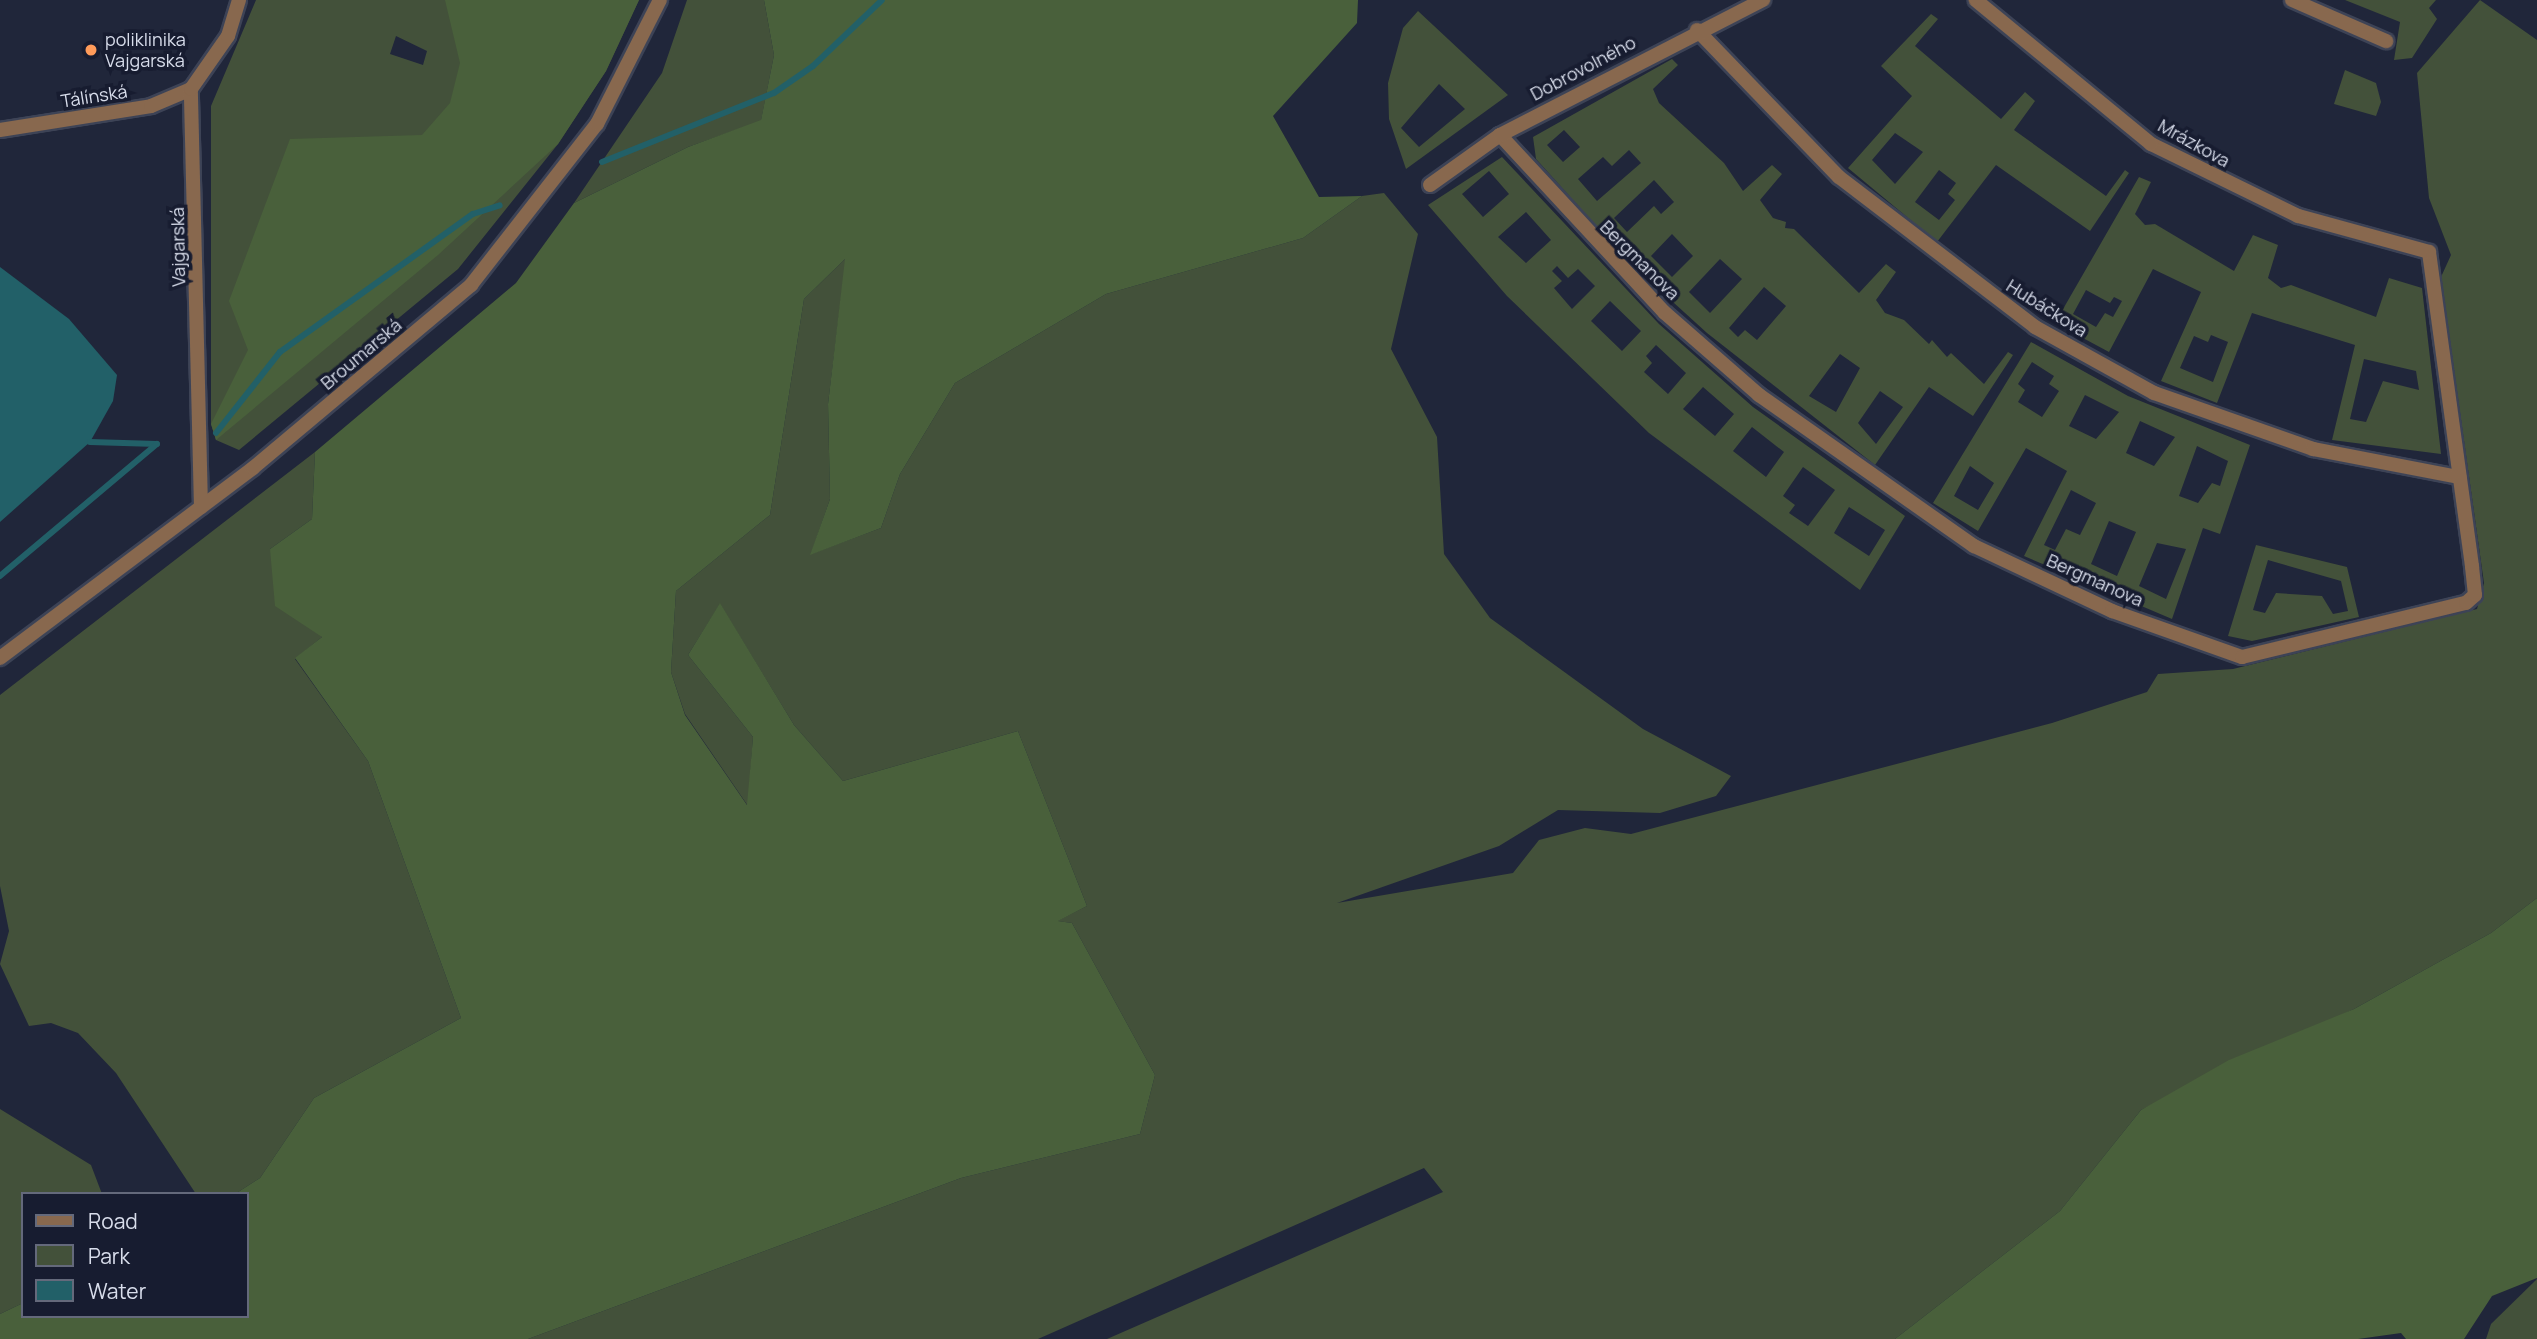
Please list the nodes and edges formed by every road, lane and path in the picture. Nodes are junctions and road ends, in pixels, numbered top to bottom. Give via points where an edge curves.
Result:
1 (239, 0) edge
2 (660, 0) edge
3 (1763, 0) edge
4 (1976, 0) edge
5 (2292, 0) edge
6 (1697, 30) junction
7 (2386, 41) dead end
8 (191, 89) junction
9 (0, 130) edge
10 (1500, 135) junction
11 (1430, 185) dead end
12 (2430, 252) joint
13 (2459, 477) junction
14 (201, 507) junction
15 (0, 658) edge

1 - 8 street via 228,36
2 - 14 street, Broumarská via 597,124 471,285
3 - 6 street, Dobrovolného
4 - 12 street, Mrázkova via 2151,144 2298,216
5 - 7 street
6 - 10 street, Dobrovolného
6 - 13 street, Hubáčkova via 1839,177 1929,253 2035,327 2179,402 2313,449
8 - 9 street, Tálínská via 151,106
8 - 14 street, Vajgarská
10 - 11 street, Dobrovolného
10 - 13 street, Bergmanova via 1665,313 1759,395 1941,526 2112,611 2242,657 2466,603 2474,595
12 - 13 street, Bergmanova
14 - 15 street, Broumarská

